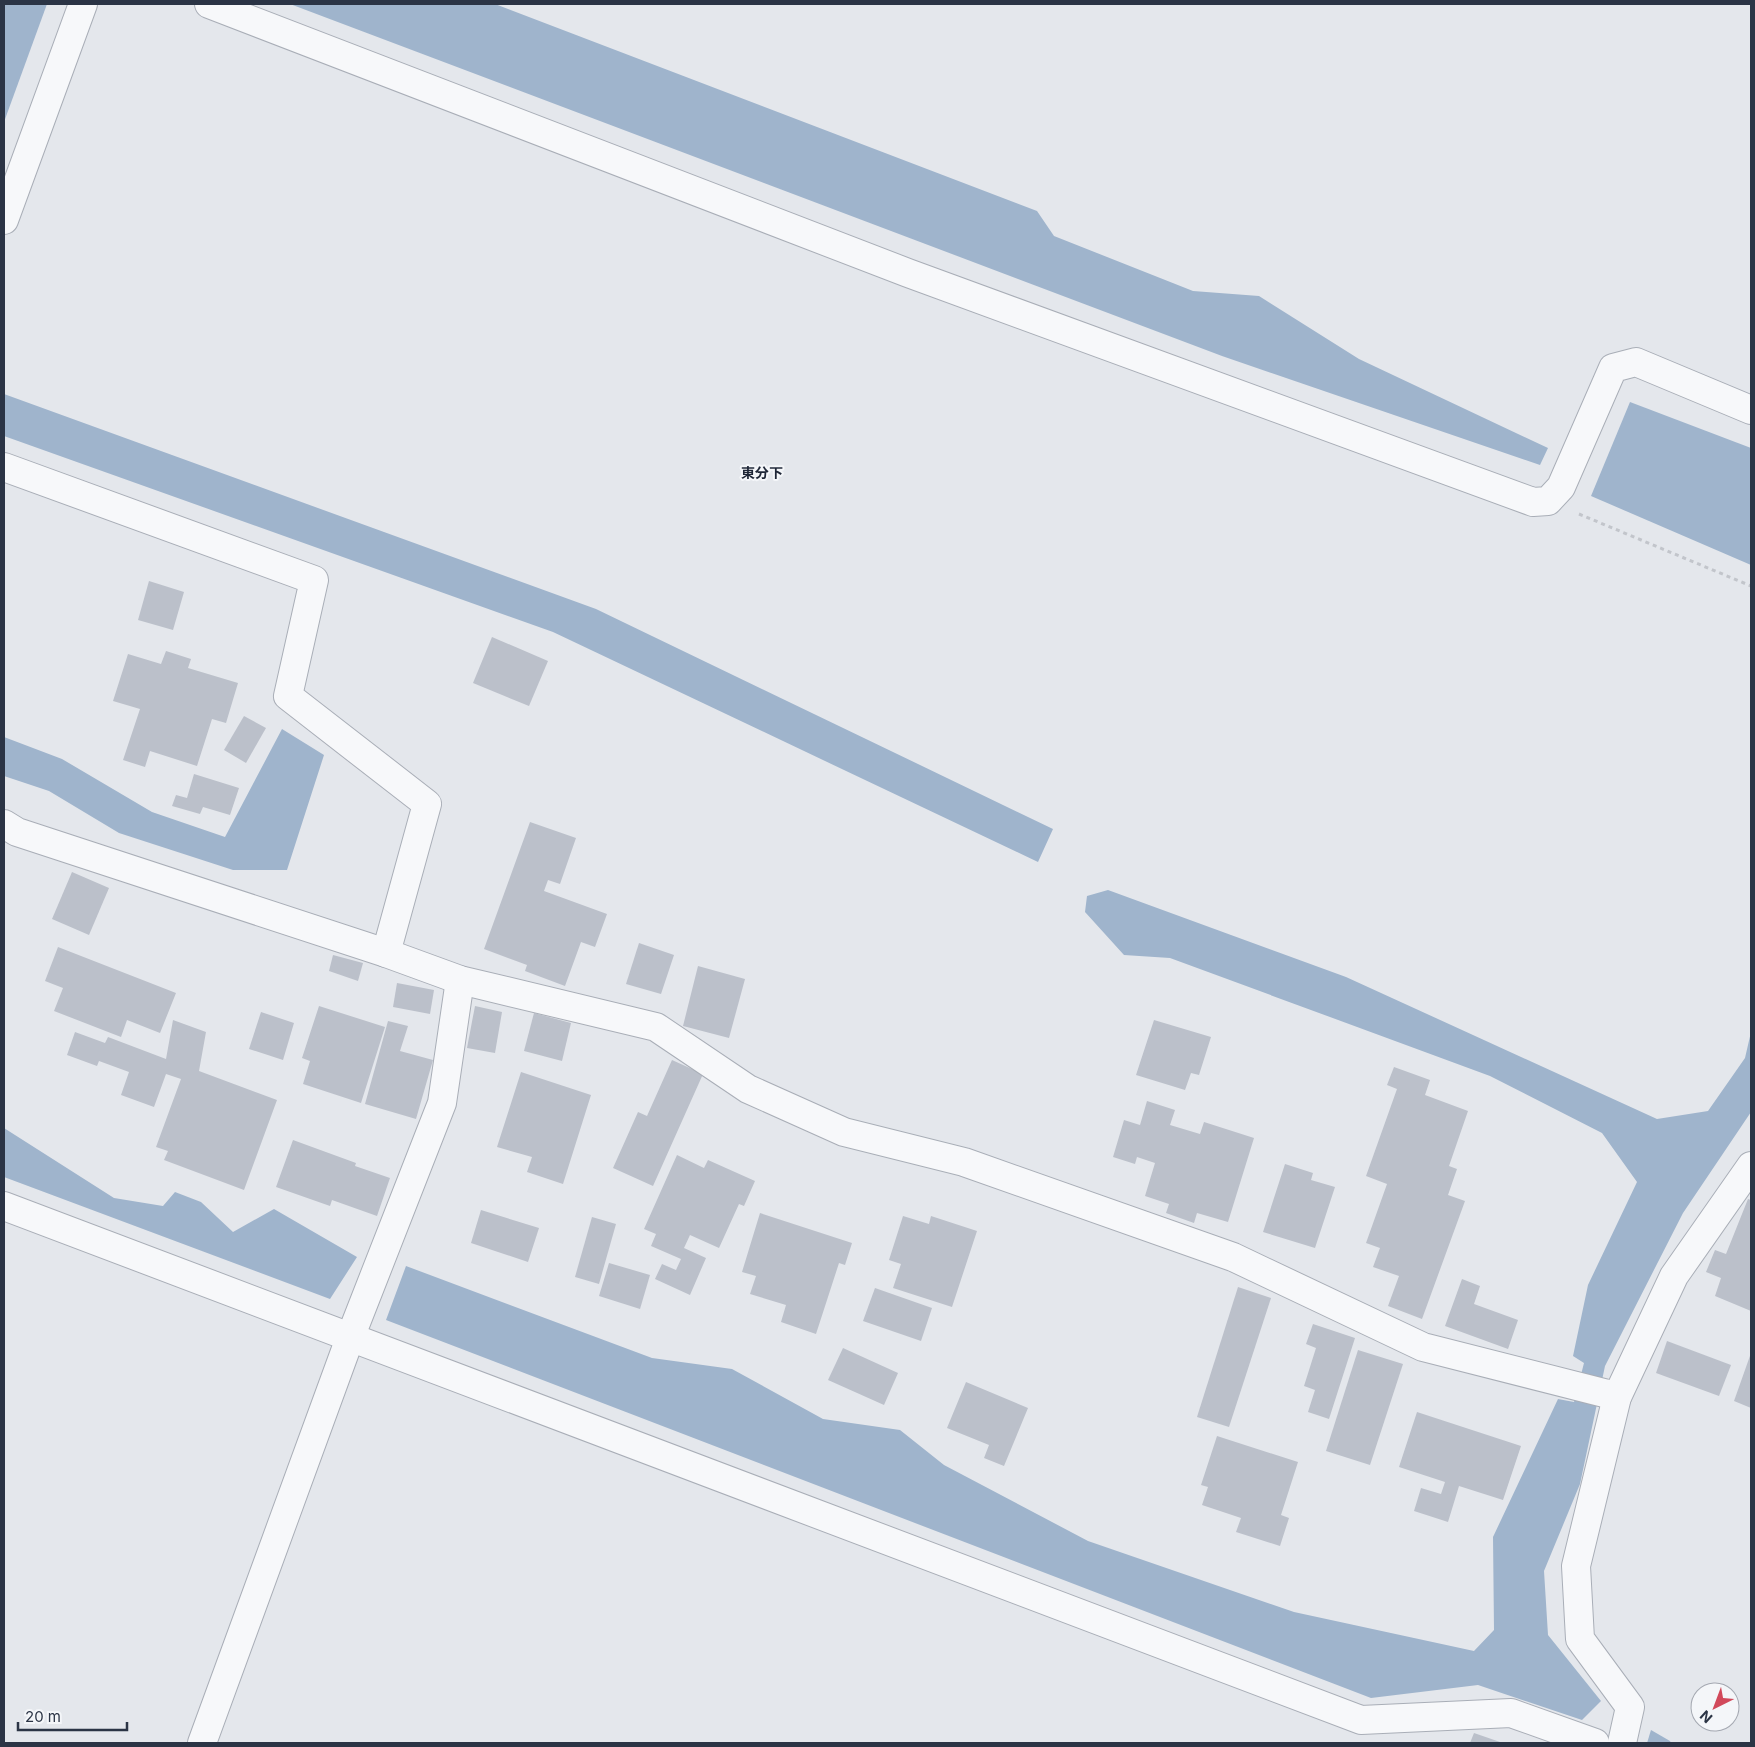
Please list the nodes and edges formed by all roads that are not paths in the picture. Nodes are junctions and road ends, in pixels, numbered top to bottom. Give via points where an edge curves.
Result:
1 (83, 4) edge
2 (209, 4) edge
3 (4, 220) edge
4 (1751, 410) edge
5 (4, 467) edge
6 (4, 824) edge
7 (386, 953) junction
8 (460, 980) junction
9 (1751, 1166) edge
10 (4, 1206) edge
11 (350, 1338) junction
12 (1610, 1395) junction
13 (202, 1743) edge
14 (1595, 1743) edge
15 (1622, 1743) edge

1 - 3 street
2 - 4 street via 908,273 1533,502 1548,501 1562,486 1614,368 1636,362
5 - 7 street via 314,580 288,696 427,804
6 - 7 street via 17,832
7 - 8 street
8 - 11 street via 442,1103
8 - 12 street via 656,1027 748,1089 844,1132 964,1162 1233,1257 1423,1347
9 - 12 street via 1674,1276
10 - 11 street
11 - 13 street
11 - 14 street via 1361,1720 1511,1713
12 - 15 street via 1576,1566 1580,1639 1630,1707

